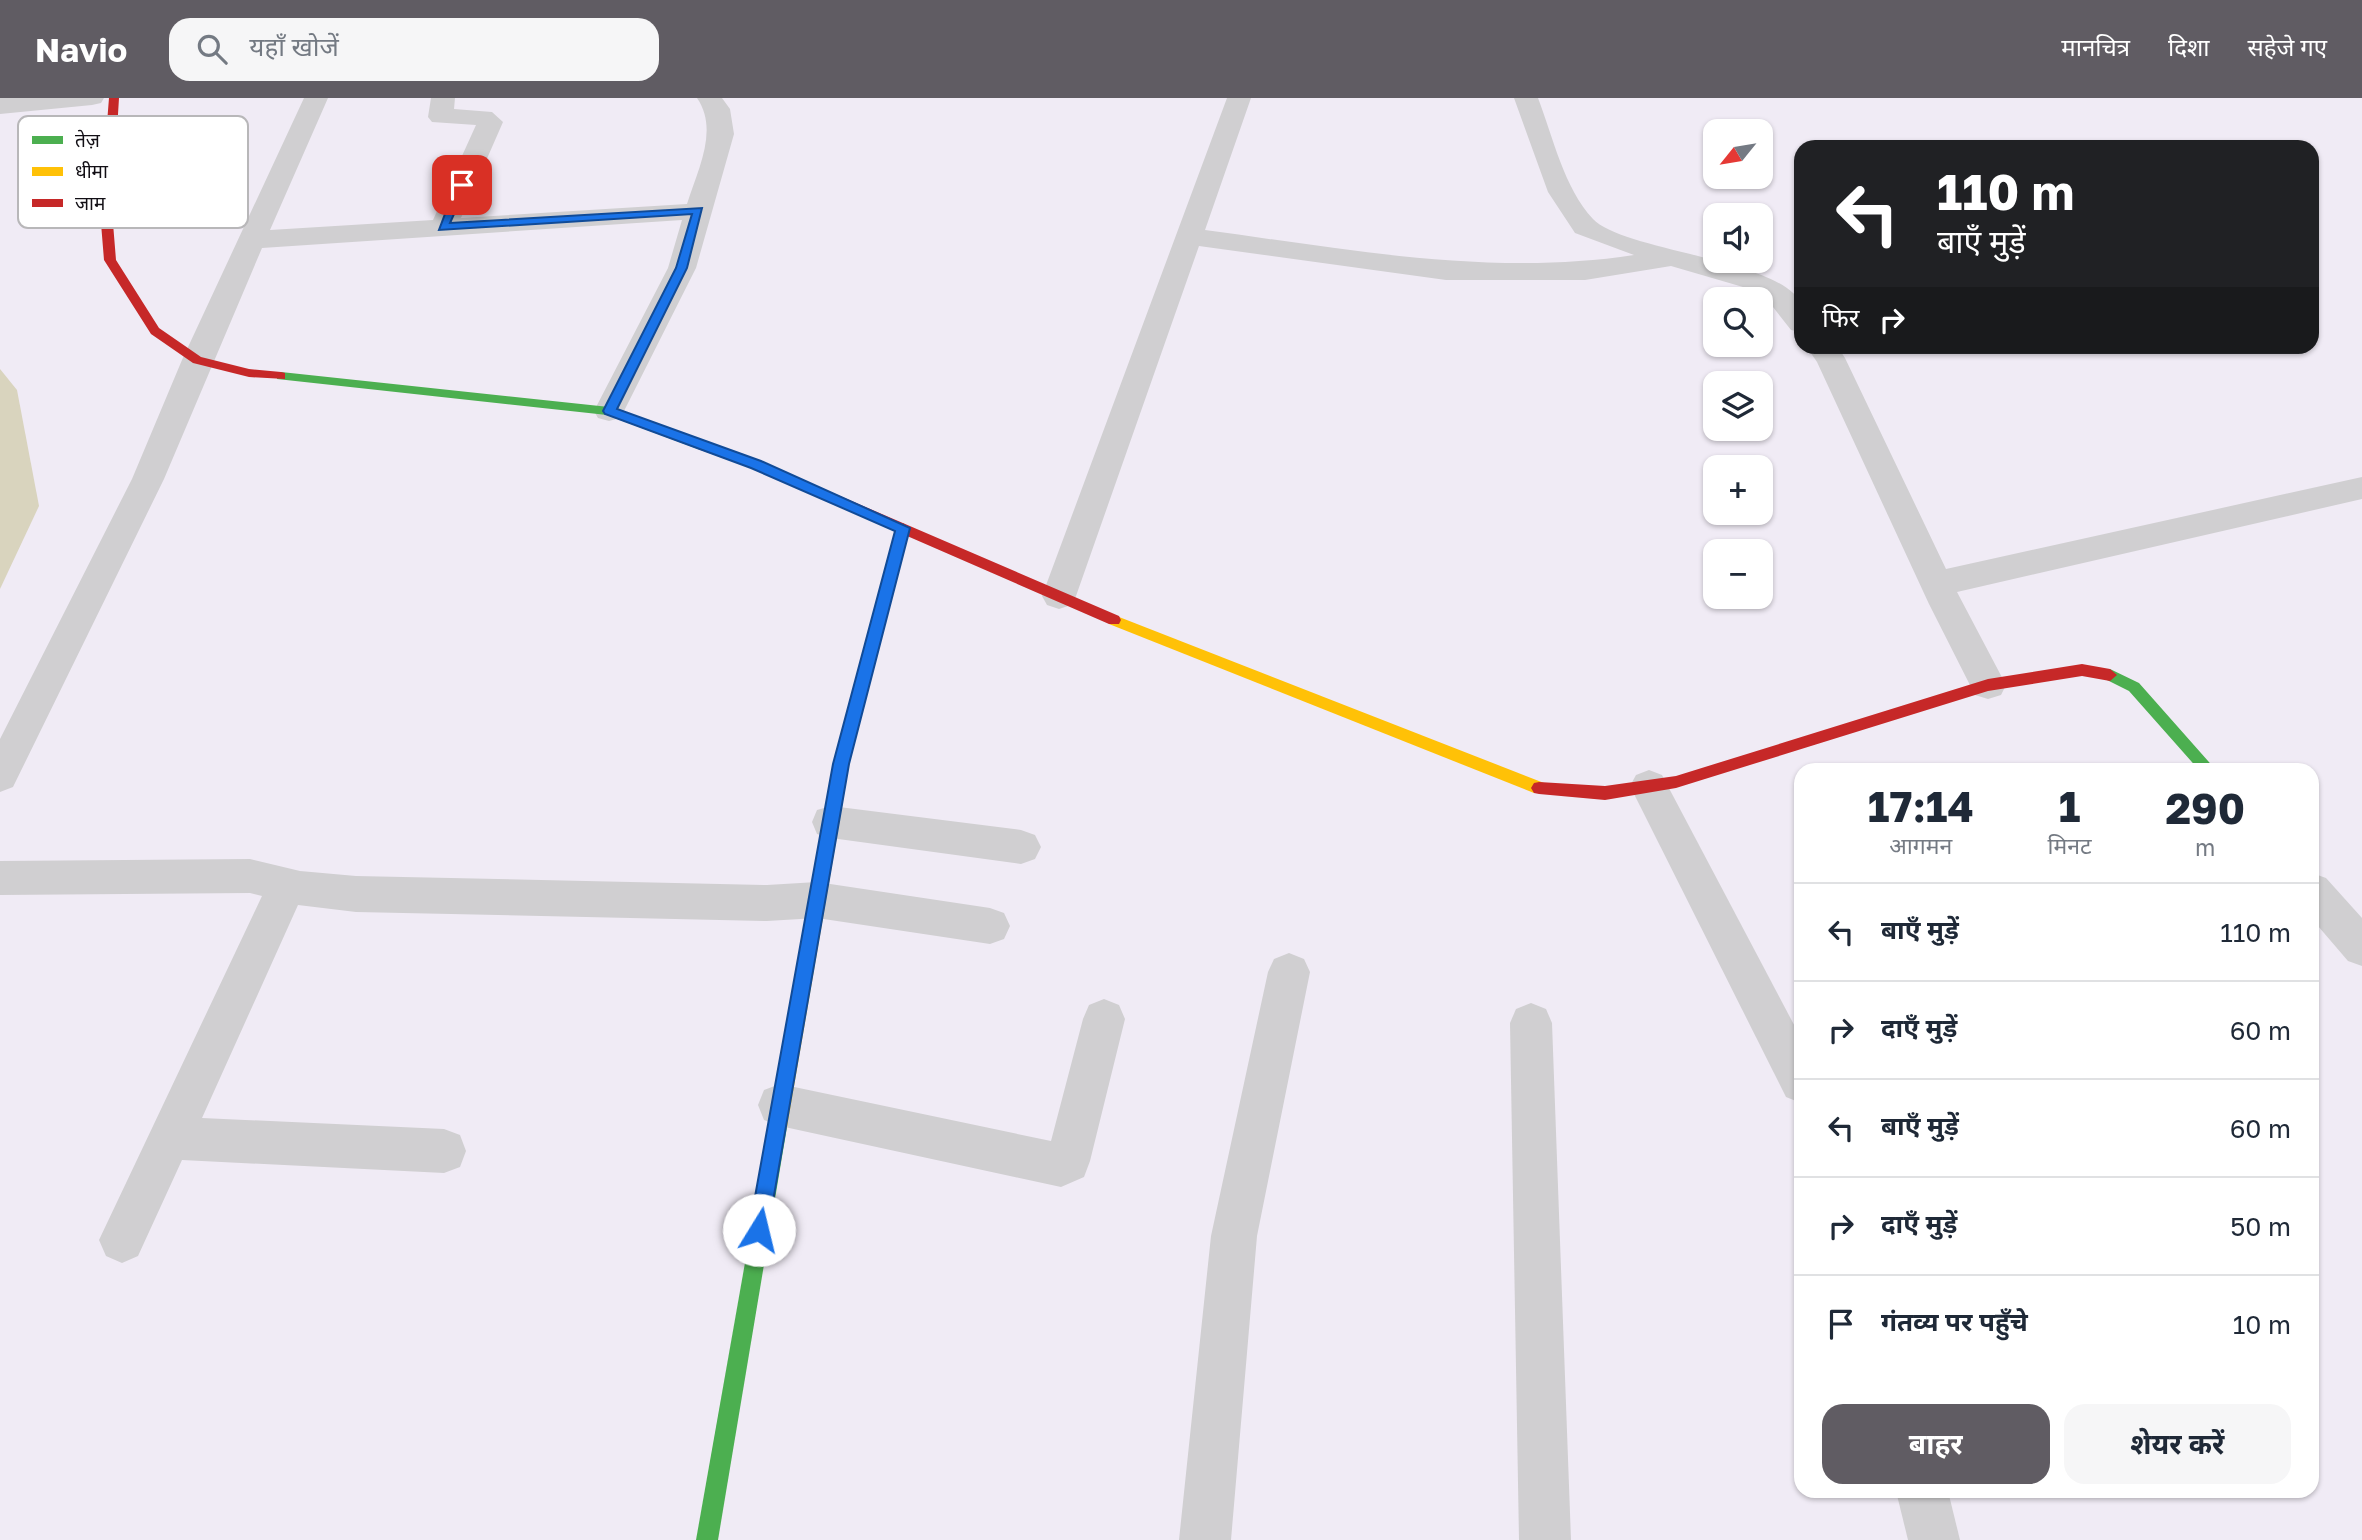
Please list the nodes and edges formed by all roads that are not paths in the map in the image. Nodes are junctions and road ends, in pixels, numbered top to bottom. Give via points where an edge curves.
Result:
1 (92, 98) edge
2 (114, 98) edge
3 (316, 98) edge
4 (443, 98) edge
5 (709, 98) edge
6 (1239, 98) edge
7 (1526, 98) edge
8 (0, 106) edge
9 (113, 116) edge
10 (698, 211) junction
11 (443, 227) junction
12 (107, 228) edge
13 (1189, 236) junction
14 (252, 240) junction
15 (1673, 257) junction
16 (1794, 315) edge
17 (1827, 354) edge
18 (197, 360) junction
19 (609, 411) junction
20 (2362, 488) edge
21 (903, 528) junction
22 (1938, 584) junction
23 (1059, 596) junction
24 (1988, 685) junction
25 (2202, 763) edge
26 (0, 776) edge
27 (1649, 786) junction
28 (831, 822) junction
29 (1021, 847) dead end
30 (0, 878) edge
31 (288, 884) junction
32 (2319, 898) edge
33 (817, 900) junction
34 (990, 926) dead end
35 (2362, 948) edge
36 (1289, 972) dead end
37 (1104, 1018) dead end
38 (1531, 1023) dead end
39 (1794, 1068) edge
40 (780, 1105) junction
41 (169, 1138) junction
42 (444, 1151) dead end
43 (121, 1240) dead end
44 (1924, 1498) edge
45 (707, 1540) edge
46 (1205, 1540) edge
47 (1545, 1540) edge
48 (1934, 1540) edge

1 - 8 street
2 - 9 street
3 - 14 street
4 - 11 street via 440,117 483,117 490,122
5 - 10 street via 717,109 721,134
6 - 13 street
7 - 15 street via 1575,217 1593,232
10 - 11 street
10 - 19 street via 682,268
11 - 14 street
12 - 18 street via 110,260 155,331
13 - 15 street via 1446,271 1585,271
13 - 23 street
14 - 18 street
15 - 16 street via 1754,281
17 - 22 street
18 - 19 street via 249,373
18 - 26 street via 148,479
19 - 21 street via 756,465
20 - 22 street
21 - 23 street
21 - 28 street via 841,764
22 - 24 street
23 - 27 street via 1531,787 1605,793
24 - 25 street via 2082,670 2112,675 2134,687
24 - 27 street via 1676,782
27 - 39 street
28 - 29 street
28 - 33 street
30 - 31 street via 250,876
31 - 33 street via 356,894 767,903
31 - 41 street
32 - 35 street
33 - 34 street
33 - 40 street
36 - 46 street via 1234,1236
37 - 40 street via 1068,1161 1061,1165
38 - 47 street
40 - 45 street
41 - 42 street
41 - 43 street
44 - 48 street

